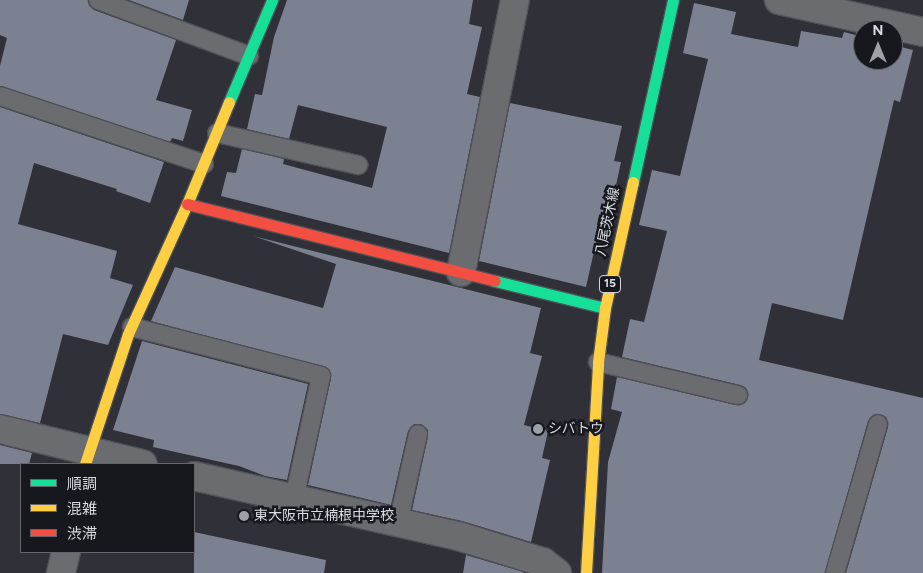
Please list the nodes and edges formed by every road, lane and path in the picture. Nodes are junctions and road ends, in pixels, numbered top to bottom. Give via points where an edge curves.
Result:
1 (98, 0) edge
2 (272, 0) edge
3 (515, 0) edge
4 (673, 0) edge
5 (779, 0) edge
6 (923, 32) edge
7 (249, 56) junction
8 (0, 96) edge
9 (217, 132) junction
10 (204, 164) junction
11 (358, 165) dead end
12 (187, 204) junction
13 (462, 272) junction
14 (605, 308) junction
15 (132, 327) junction
16 (598, 362) junction
17 (738, 395) dead end
18 (878, 424) dead end
19 (0, 428) edge
20 (418, 434) dead end
21 (86, 458) edge
22 (134, 463) edge
23 (195, 476) edge
24 (294, 498) junction
25 (398, 523) junction
26 (66, 553) edge
27 (62, 573) edge
28 (557, 573) edge
29 (586, 573) edge
30 (835, 573) edge

1 - 7 lane
2 - 7 street
3 - 13 street
4 - 14 street, 八尾茨木線 / 15
5 - 6 street
7 - 9 street
8 - 10 lane
9 - 10 street
9 - 11 lane
10 - 12 street
12 - 13 street
12 - 15 street
13 - 14 street
14 - 16 street, 八尾茨木線 / 15
15 - 21 street
15 - 24 lane via 321,376
16 - 17 lane
16 - 29 street, 八尾茨木線 / 15
18 - 30 lane
19 - 21 street
20 - 25 lane
21 - 22 street
23 - 24 street
24 - 25 street
25 - 28 street via 458,536 543,562
26 - 27 street

